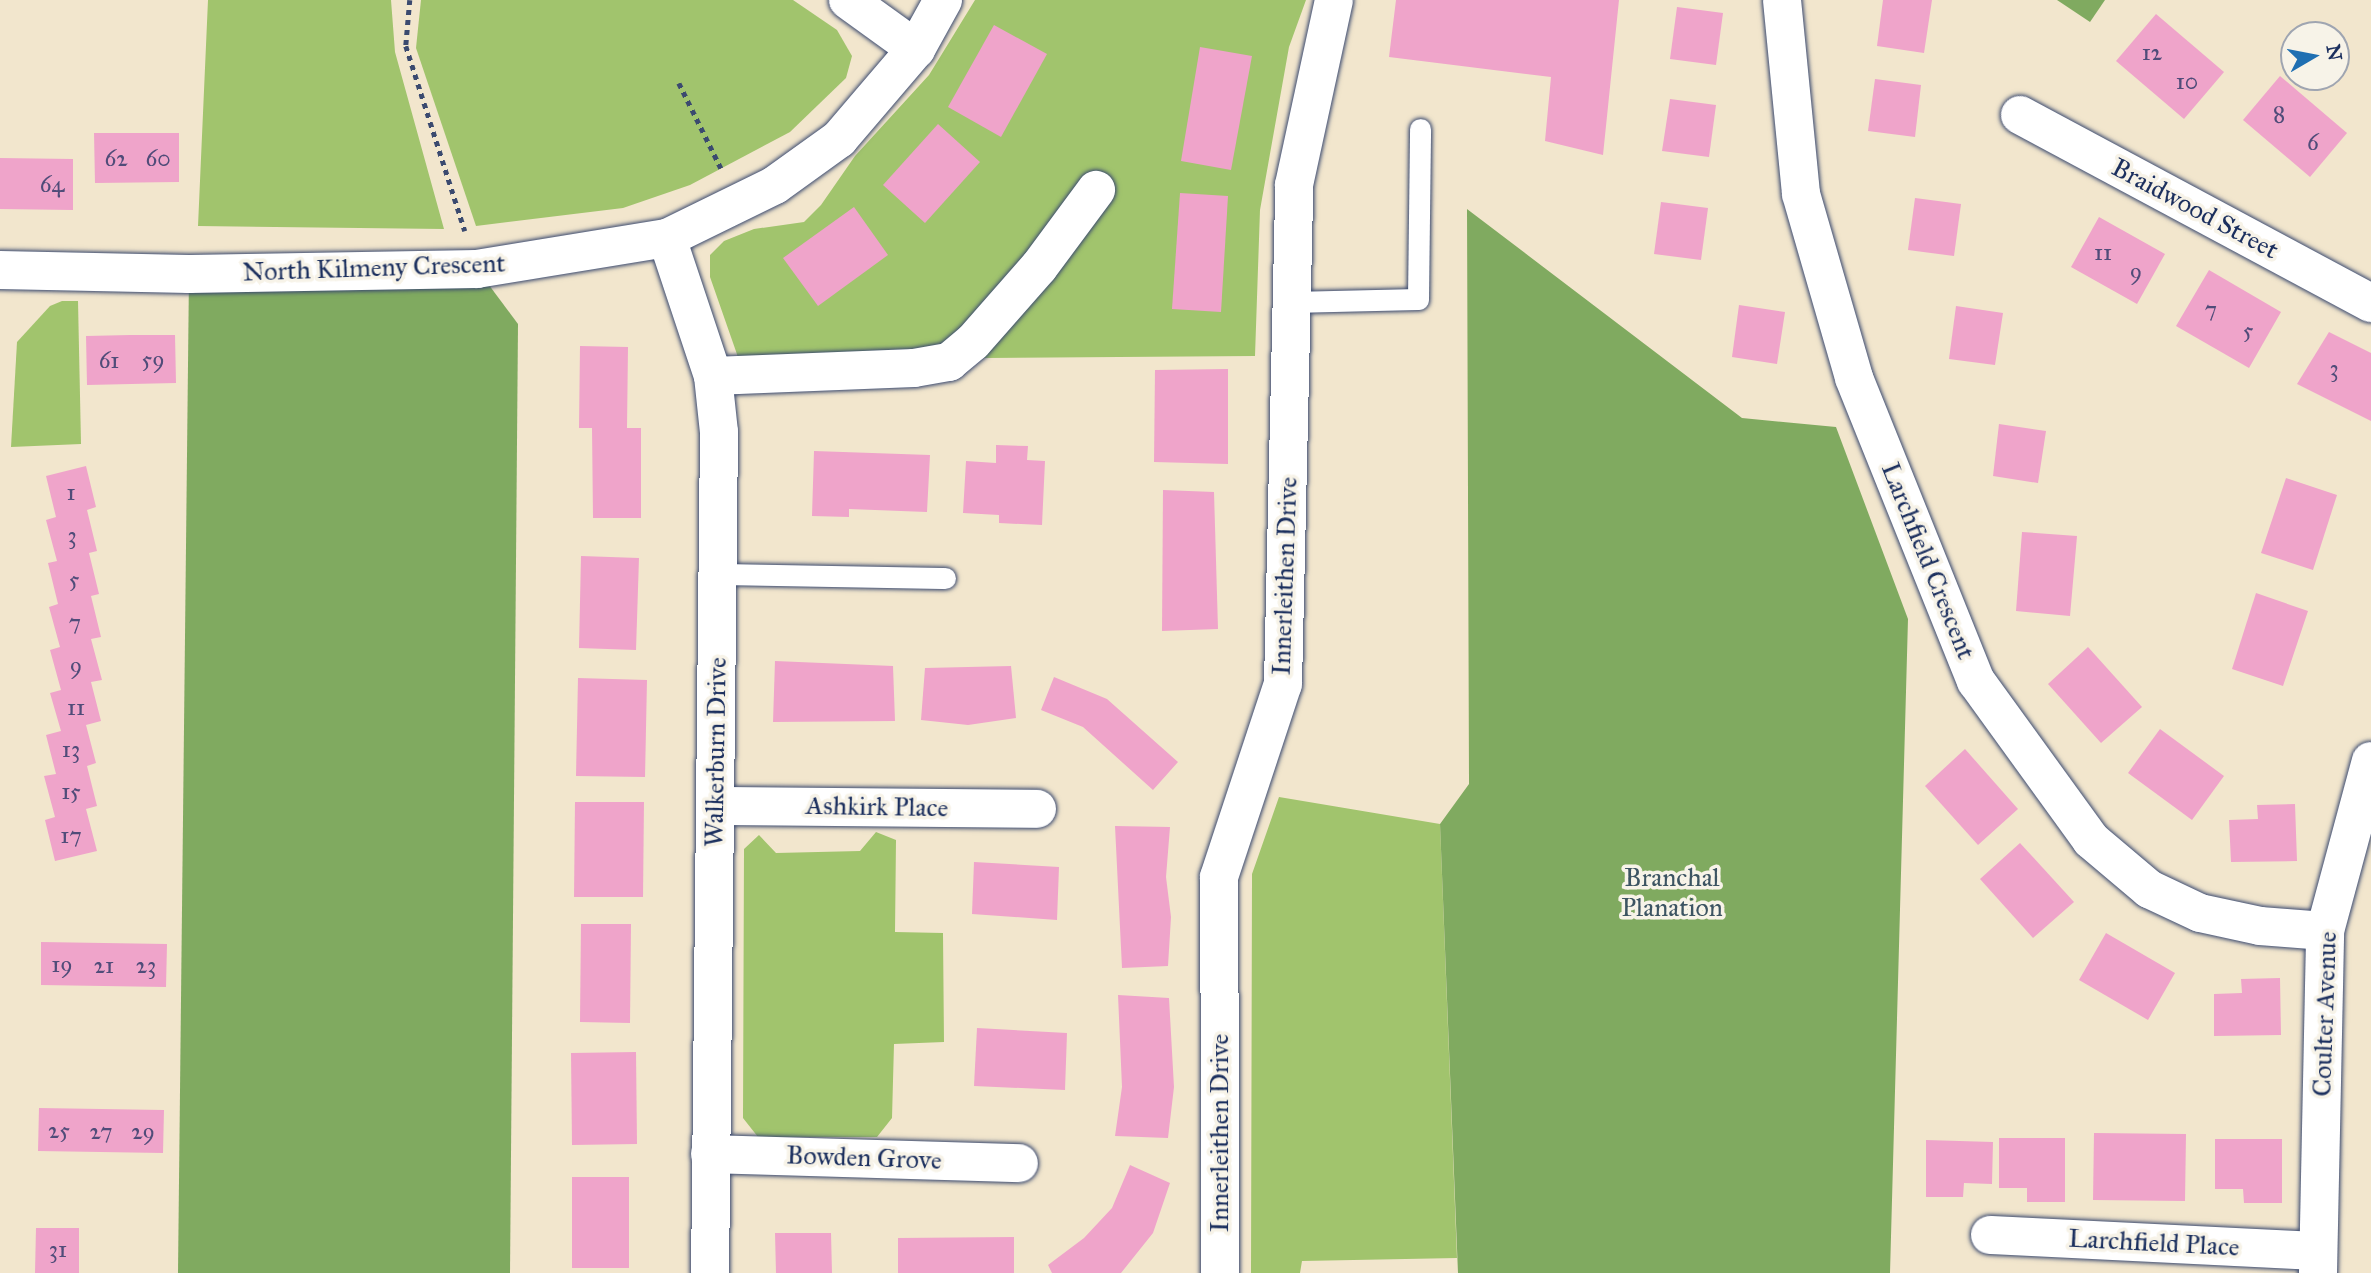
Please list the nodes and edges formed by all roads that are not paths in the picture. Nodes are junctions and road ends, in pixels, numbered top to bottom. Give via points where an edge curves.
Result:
1 (848, 0) edge
2 (943, 0) edge
3 (1334, 0) edge
4 (1782, 0) edge
5 (916, 49) junction
6 (2020, 115) dead end
7 (1420, 130) dead end
8 (1096, 190) dead end
9 (667, 238) junction
10 (0, 270) edge
11 (1291, 302) junction
12 (2371, 303) edge
13 (713, 376) junction
14 (718, 574) junction
15 (945, 578) dead end
16 (2371, 761) edge
17 (716, 806) junction
18 (1037, 809) dead end
19 (2325, 932) junction
20 (710, 1154) junction
21 (1019, 1163) dead end
22 (1990, 1235) dead end
23 (2318, 1262) edge
24 (710, 1273) edge
25 (1220, 1273) edge

1 - 5 street
2 - 5 street, North Kilmeny Crescent
3 - 11 street, Innerleithen Drive via 1294,185
4 - 19 street, Larchfield Crescent via 1801,194 1854,378 1976,681 2091,840 2149,889 2200,913 2260,926
5 - 9 street, North Kilmeny Crescent via 839,139 775,185
6 - 12 street, Braidwood Street
7 - 11 lane via 1418,299
8 - 13 street via 1039,267 973,342 949,362 914,369
9 - 10 street, North Kilmeny Crescent via 477,269 189,274
9 - 13 street, Walkerburn Drive
11 - 25 street, Innerleithen Drive via 1283,684 1219,877
13 - 14 street, Walkerburn Drive via 719,432
14 - 15 lane
14 - 17 street, Walkerburn Drive
16 - 19 street, Coulter Avenue
17 - 18 street, Ashkirk Place
17 - 20 street, Walkerburn Drive
19 - 23 street, Coulter Avenue
20 - 21 street, Bowden Grove
20 - 24 street, Walkerburn Drive
22 - 23 street, Larchfield Place

